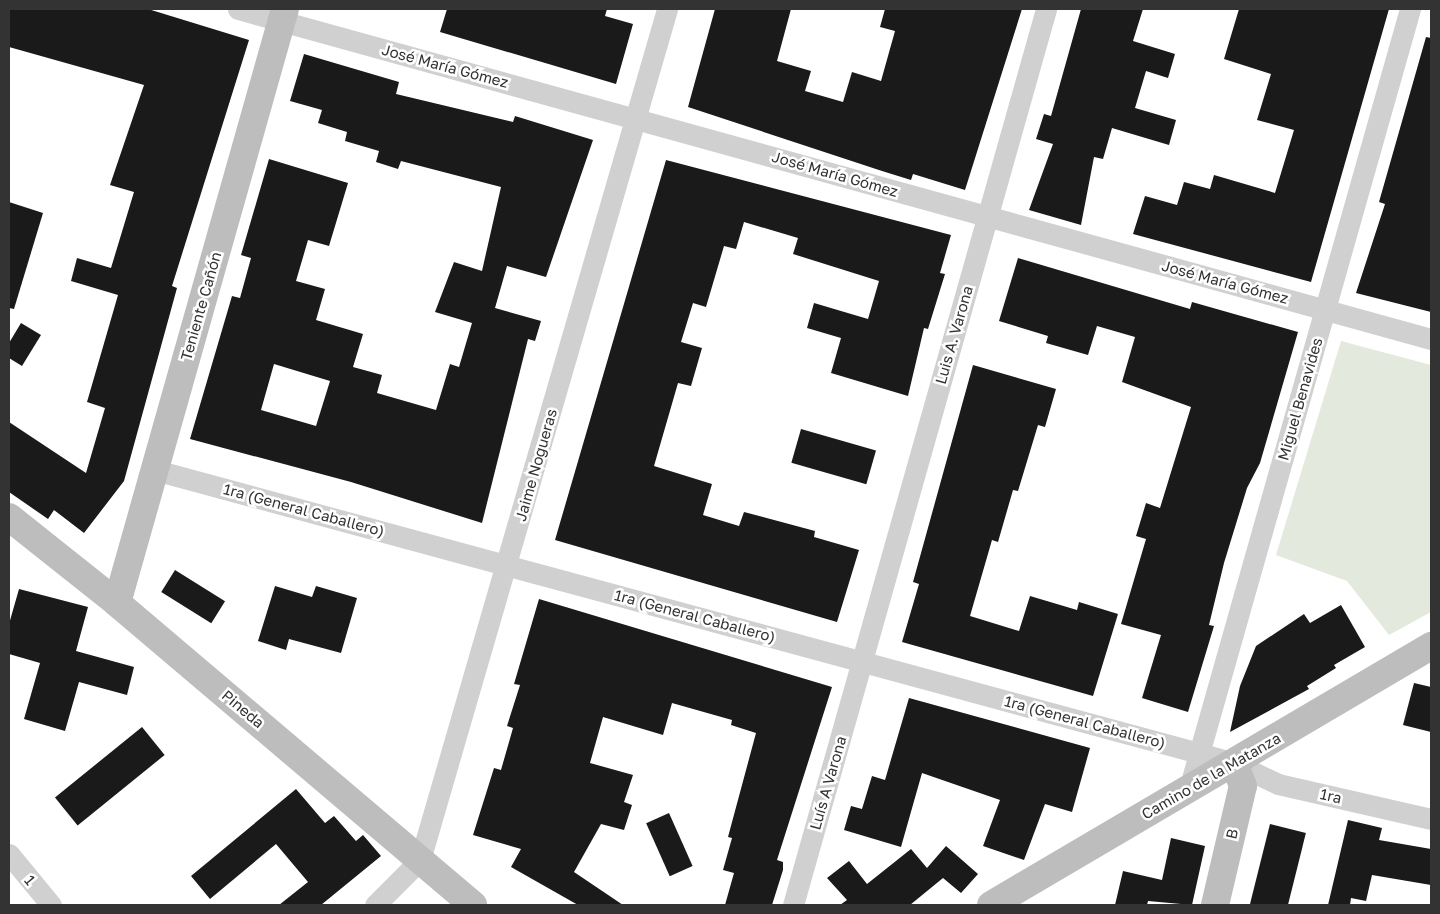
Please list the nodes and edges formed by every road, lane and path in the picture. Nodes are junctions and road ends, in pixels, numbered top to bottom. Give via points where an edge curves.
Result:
1 (238, 9) edge
2 (667, 9) edge
3 (1046, 9) edge
4 (1410, 9) edge
5 (283, 15) edge
6 (637, 118) junction
7 (987, 217) junction
8 (1325, 310) junction
9 (1431, 339) edge
10 (155, 470) junction
11 (9, 517) edge
12 (507, 565) junction
13 (117, 603) junction
14 (1431, 646) edge
15 (863, 661) junction
16 (1199, 753) junction
17 (1234, 763) junction
18 (1189, 789) junction
19 (1431, 819) edge
20 (9, 854) edge
21 (420, 860) junction
22 (51, 905) edge
23 (375, 905) edge
24 (473, 905) edge
25 (793, 905) edge
26 (991, 905) edge
27 (1215, 905) edge

1 - 5 street, José María Gómez
2 - 6 street, Jaime Nogueras
3 - 7 street, Luis A. Varona
4 - 8 street, Miguel Benavides
5 - 6 street, José María Gómez
5 - 10 street, Teniente Cañón
6 - 7 street, José María Gómez
6 - 12 street, Jaime Nogueras
7 - 8 street, José María Gómez
7 - 15 street, Luis A. Varona
8 - 9 street, José María Gómez
8 - 16 street, Miguel Benavides
10 - 12 street, 1ra (General Caballero)
10 - 13 street, Teniente Cañón
11 - 13 street, Pineda
12 - 15 street, 1ra (General Caballero)
12 - 21 street, Jaime Nogueras
13 - 21 street, Pineda
14 - 17 street, Camino de la Matanza
15 - 16 street, 1ra (General Caballero)
15 - 25 street, Luís A Varona
16 - 17 street, 1ra (General Caballero)
16 - 18 street, Miguel Benavides
17 - 18 street, Camino de la Matanza
17 - 19 street, 1ra via 1278,784
17 - 27 street, B via 1243,786
18 - 26 street, Camino de la Matanza
20 - 22 street, 1
21 - 23 street, Jaime Nogueras
21 - 24 street, Pineda

